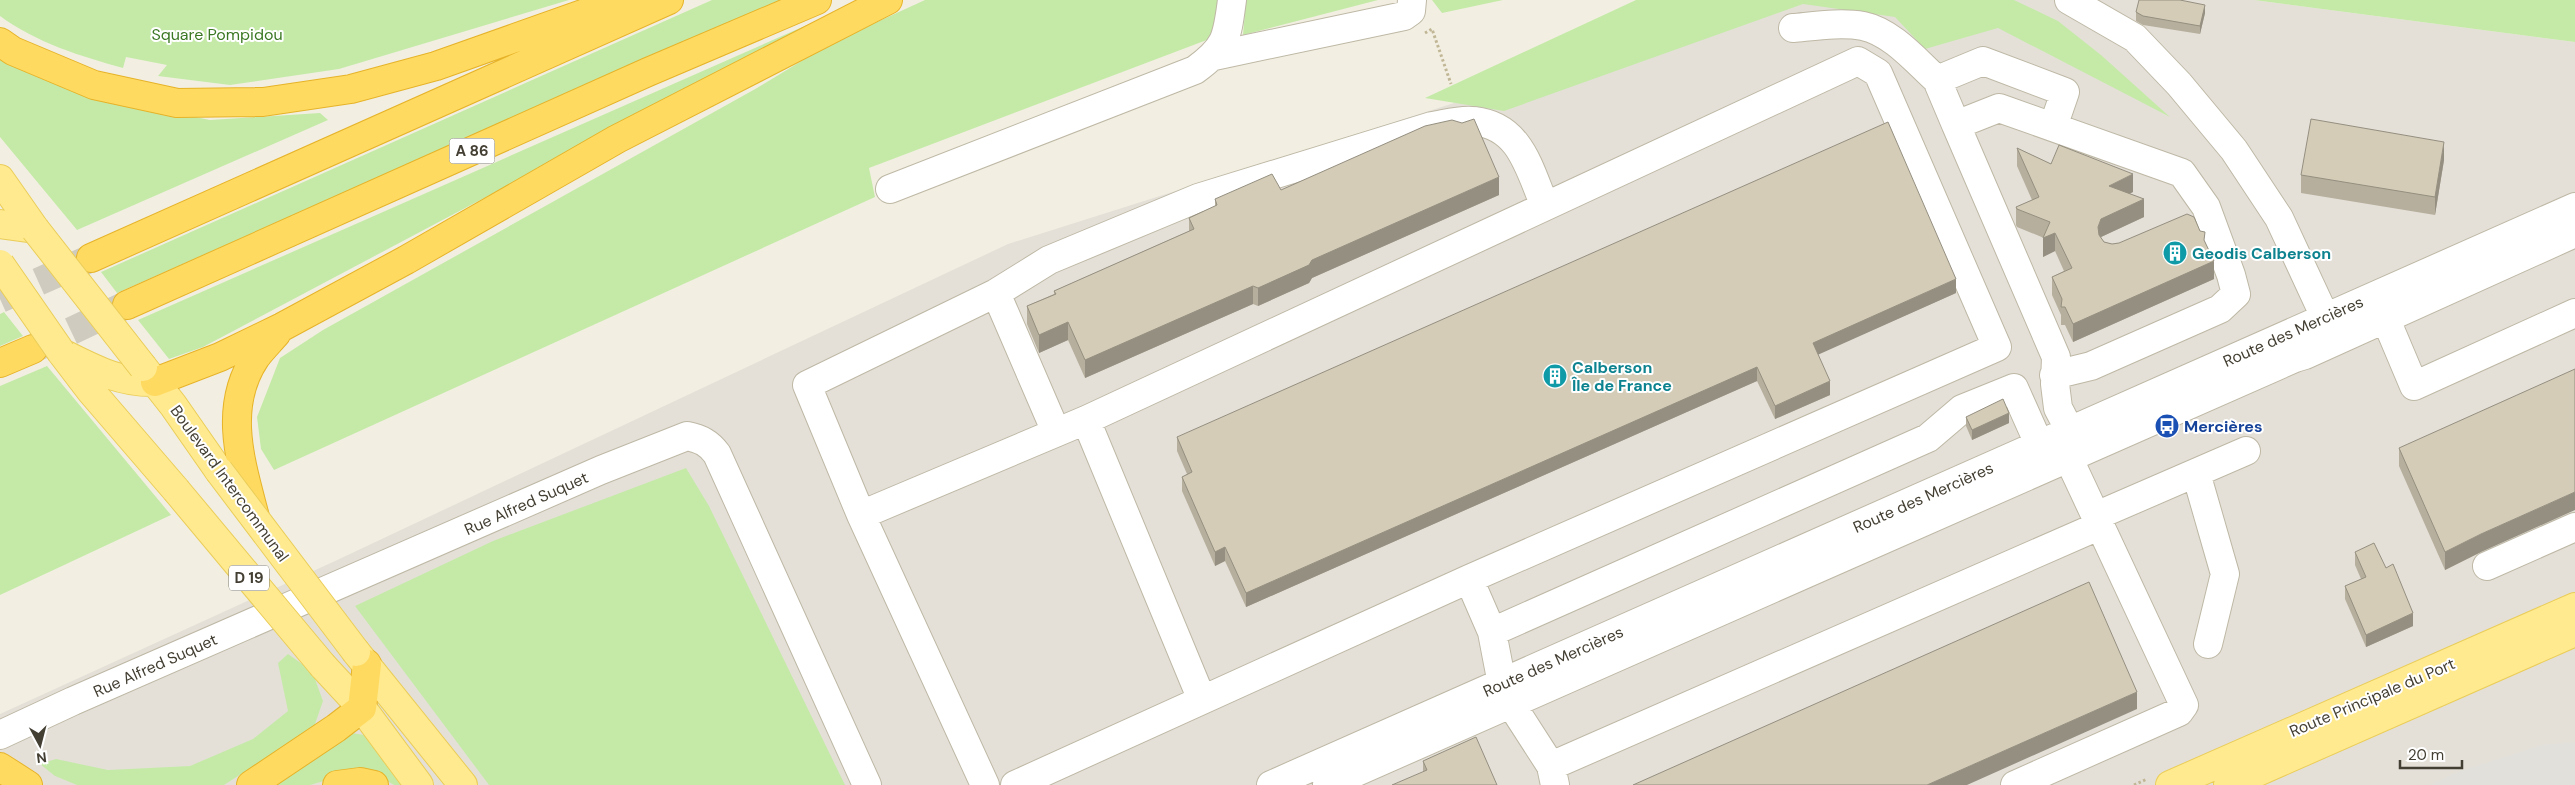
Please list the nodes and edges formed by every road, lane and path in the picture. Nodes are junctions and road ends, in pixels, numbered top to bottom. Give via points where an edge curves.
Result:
1 (622, 0) edge
2 (669, 0) edge
3 (817, 0) edge
4 (888, 0) edge
5 (1232, 0) edge
6 (2069, 0) edge
7 (1411, 6) edge
8 (1793, 28) dead end
9 (0, 42) edge
10 (1214, 56) junction
11 (1937, 80) junction
12 (1451, 84) dead end
13 (1956, 126) junction
14 (2053, 127) junction
15 (0, 179) edge
16 (890, 188) dead end
17 (1545, 206) junction
18 (2206, 207) junction
19 (2575, 207) edge
20 (2181, 218) edge
21 (0, 224) edge
22 (35, 229) junction
23 (2575, 233) edge
24 (91, 258) tunnel mouth
25 (0, 264) edge
26 (996, 293) junction
27 (127, 304) tunnel mouth
28 (2381, 307) junction
29 (2575, 313) edge
30 (2325, 317) junction
31 (282, 327) junction
32 (1997, 347) junction
33 (33, 349) tunnel mouth
34 (61, 352) junction
35 (0, 363) edge
36 (149, 374) junction
37 (2054, 375) junction
38 (2014, 388) junction
39 (1086, 420) junction
40 (1056, 432) junction
41 (2056, 449) junction
42 (2246, 451) dead end
43 (230, 465) junction
44 (2196, 473) junction
45 (861, 516) junction
46 (2099, 521) junction
47 (2575, 527) edge
48 (2487, 566) dead end
49 (1469, 579) junction
50 (2575, 607) edge
51 (1492, 632) junction
52 (2575, 632) edge
53 (2208, 644) dead end
54 (362, 658) junction
55 (1506, 694) junction
56 (1202, 700) junction
57 (362, 708) junction
58 (0, 735) edge
59 (0, 767) edge
60 (1553, 776) edge
61 (28, 785) edge
62 (252, 785) edge
63 (337, 785) edge
64 (374, 785) edge
65 (419, 785) edge
66 (463, 785) edge
67 (867, 785) edge
68 (985, 785) edge
69 (1015, 785) edge
70 (1271, 785) edge
71 (1327, 785) edge
72 (2016, 785) edge
73 (2170, 785) edge
74 (2228, 785) edge

1 - 9 highway via 436,66 351,89 263,102 176,103 94,84 13,51
2 - 24 highway
3 - 27 highway, A 86
4 - 31 highway via 617,139
5 - 10 street via 1228,35
6 - 30 street via 2135,38 2179,84 2234,150 2279,218
7 - 10 street via 1404,16
7 - 12 path via 1418,36 1432,29
8 - 11 street via 1863,26 1888,38
10 - 16 street via 1195,70
11 - 13 street
11 - 14 street via 1983,61 2066,92
13 - 14 street via 1999,108
13 - 37 street via 2056,357
14 - 18 street via 2182,173
15 - 22 main road, Boulevard Intercommunal / D 19
17 - 26 street via 1519,144 1497,126 1473,120 1432,126 1198,198 1049,260
17 - 32 street via 1858,61 1878,72
17 - 39 street
18 - 20 street
18 - 37 street via 2236,294 2220,309 2108,359
19 - 28 street, Route des Mercières
21 - 22 main road
22 - 36 main road, Boulevard Intercommunal / D 19, bridge
23 - 28 street, Route des Mercières
25 - 34 main road, D 19, bridge
26 - 40 street
26 - 45 street via 807,385
28 - 29 street via 2414,386
28 - 30 street, Route des Mercières
28 - 41 street, Route des Mercières
30 - 41 street, Route des Mercières
31 - 36 highway via 220,357
31 - 43 highway via 256,357 240,391
32 - 38 street
32 - 49 street
33 - 35 highway
34 - 36 main road via 96,370 134,383
34 - 57 main road, D 19, bridge via 323,666
36 - 43 main road, Boulevard Intercommunal / D 19
37 - 41 street via 2058,408
38 - 41 street
38 - 51 street via 1962,409 1928,438
39 - 40 street
39 - 56 street
40 - 45 street
41 - 46 street
41 - 55 street, Route des Mercières
42 - 44 street
43 - 54 main road, Boulevard Intercommunal / D 19, bridge via 255,517
44 - 46 street
44 - 53 street via 2224,574
45 - 68 street
46 - 60 street
46 - 72 street via 2184,705 2179,712
47 - 48 street
49 - 51 street
49 - 56 street
50 - 73 main road, Route Principale du Port
51 - 55 street
52 - 74 main road, Route Principale du Port
54 - 57 highway
54 - 66 main road, Boulevard Intercommunal / D 19
55 - 60 street
55 - 70 street, Route des Mercières
55 - 71 street, Route des Mercières
56 - 69 street
57 - 62 highway
57 - 65 main road, D 19
58 - 67 street, Rue Alfred Suquet via 574,482 687,436 699,438 717,454
59 - 61 highway
63 - 64 highway via 360,782

